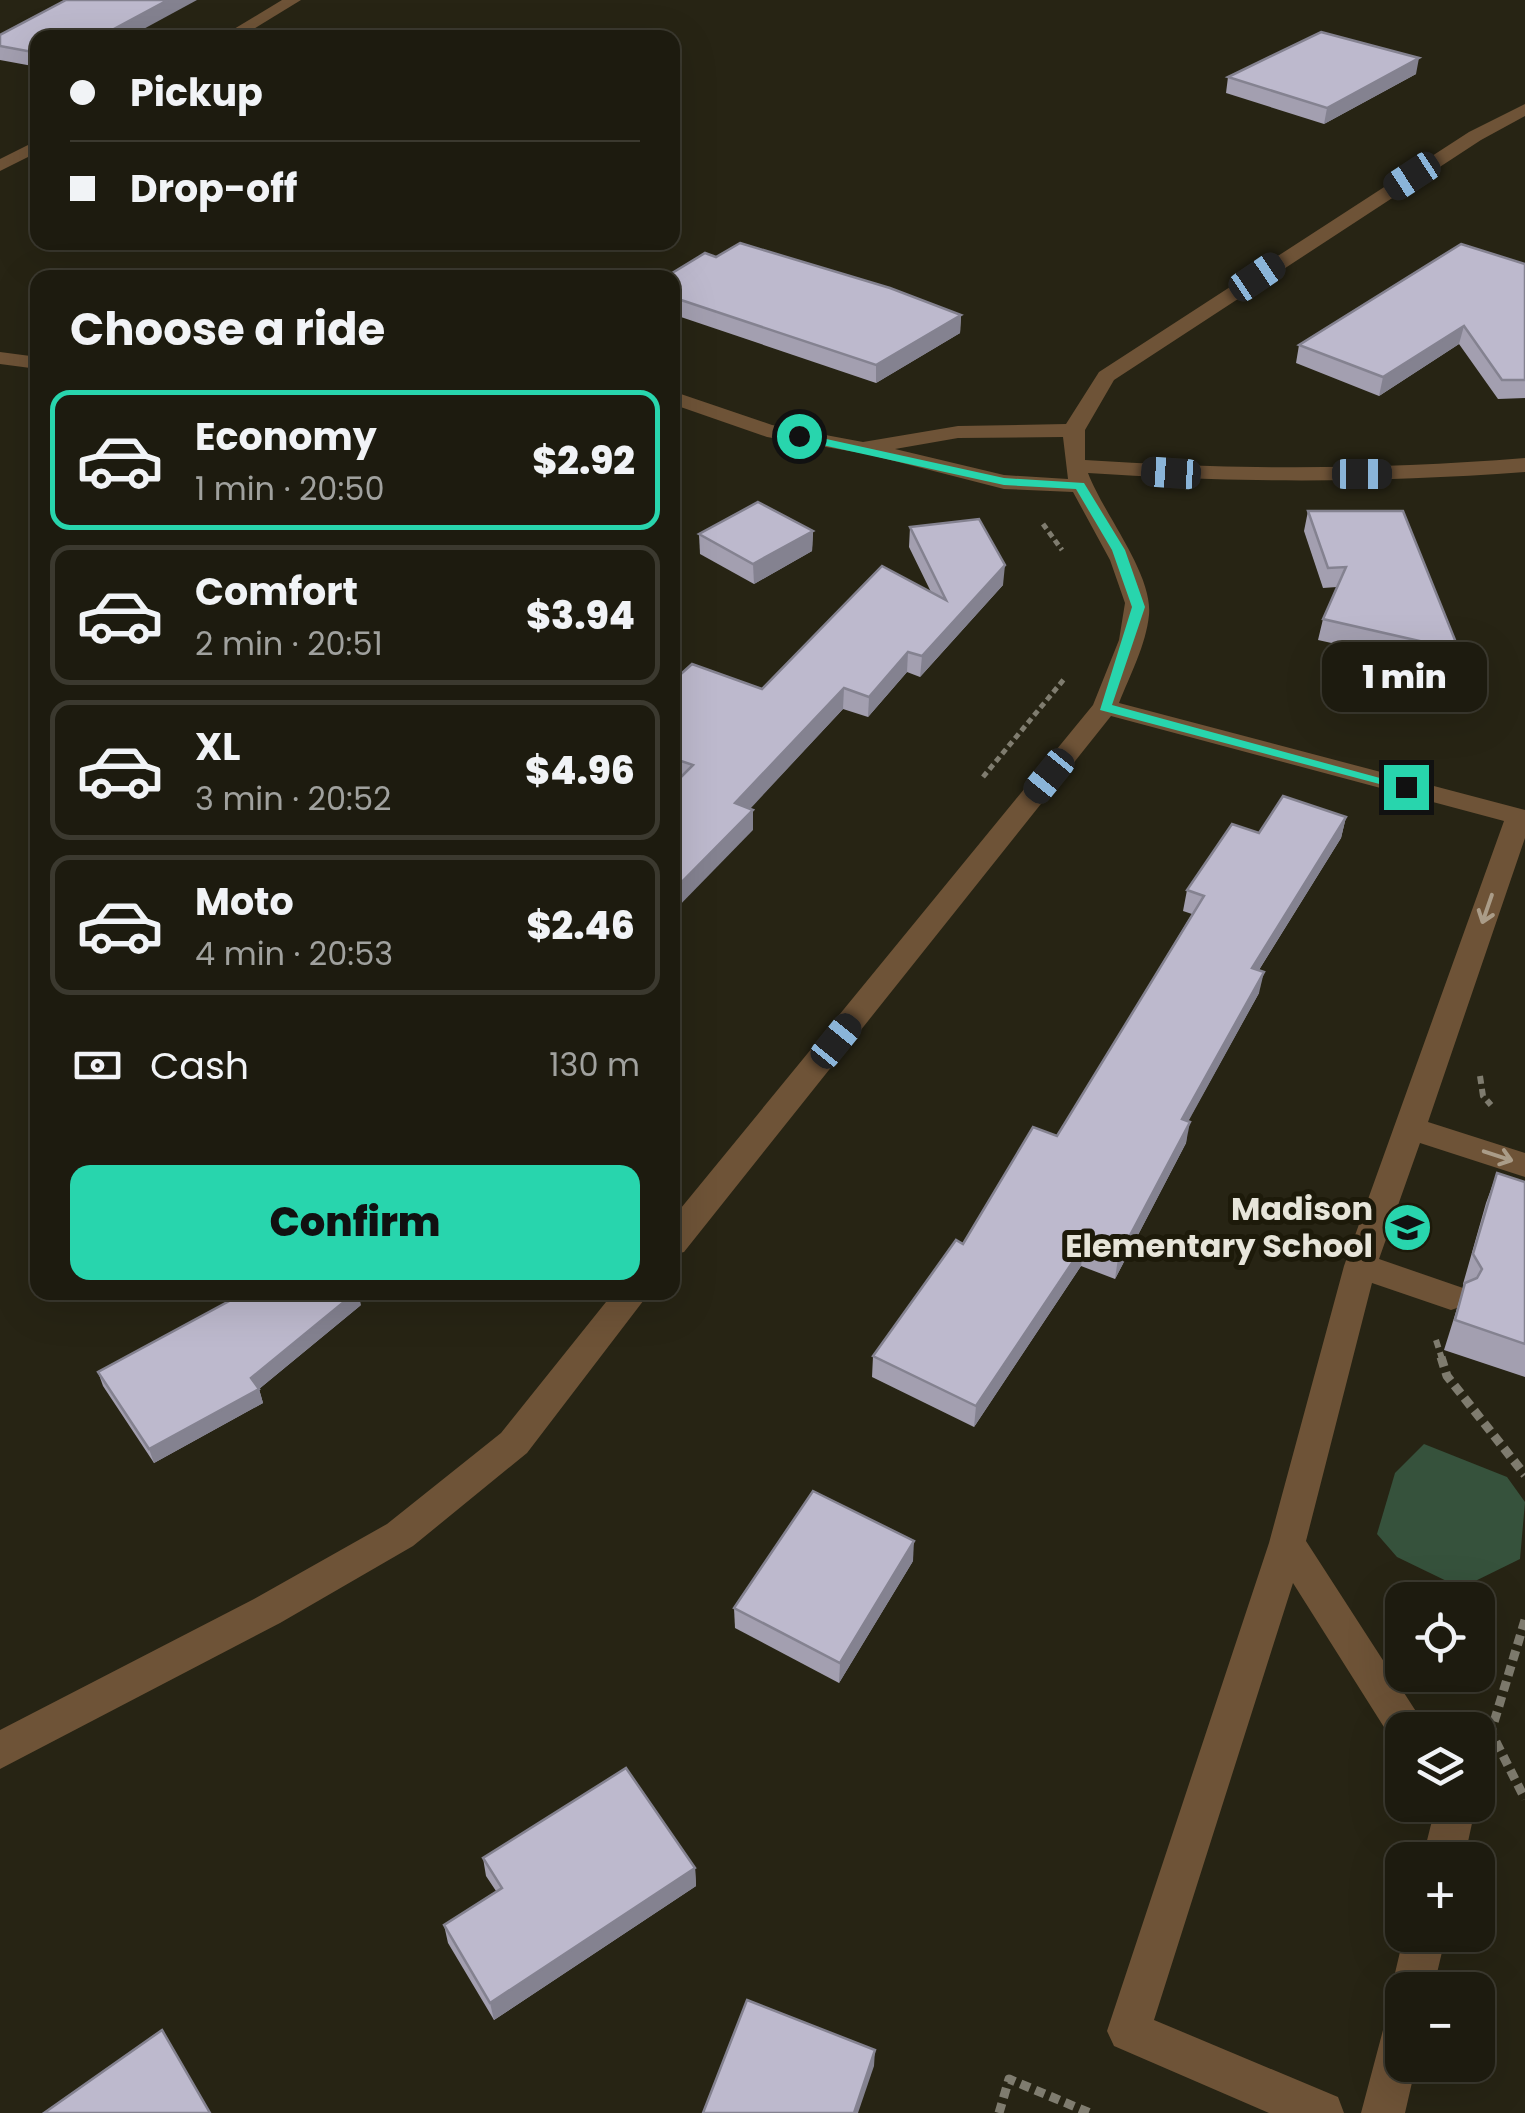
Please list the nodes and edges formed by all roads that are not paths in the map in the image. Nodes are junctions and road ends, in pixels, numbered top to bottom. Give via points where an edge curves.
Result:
1 (293, 0) edge
2 (241, 30) edge
3 (1525, 109) edge
4 (30, 149) edge
5 (0, 166) edge
6 (0, 358) edge
7 (30, 363) edge
8 (680, 399) edge
9 (1074, 430) junction
10 (863, 448) junction
11 (1525, 465) edge
12 (1078, 476) junction
13 (1105, 707) junction
14 (1522, 817) edge
15 (1410, 1128) junction
16 (1525, 1164) edge
17 (680, 1234) edge
18 (1360, 1266) junction
19 (1440, 1294) road end
20 (628, 1300) edge
21 (1286, 1543) junction
22 (1396, 1712) edge
23 (0, 1750) edge
24 (1390, 2082) edge
25 (1322, 2113) edge
26 (1383, 2113) edge

1 - 2 street
3 - 9 street via 1106,376
4 - 5 street
6 - 7 street
8 - 10 street via 766,431
9 - 10 street via 958,432
9 - 12 street
10 - 12 street via 1004,482
11 - 12 street via 1440,473
12 - 13 street via 1118,550 1138,607
13 - 14 street
13 - 17 street
14 -> 15 street
15 -> 16 street
15 - 18 street
18 - 19 street
18 - 21 street
20 - 23 street via 514,1443 400,1535
21 - 22 street
21 - 25 street via 1129,2031
24 - 26 street

